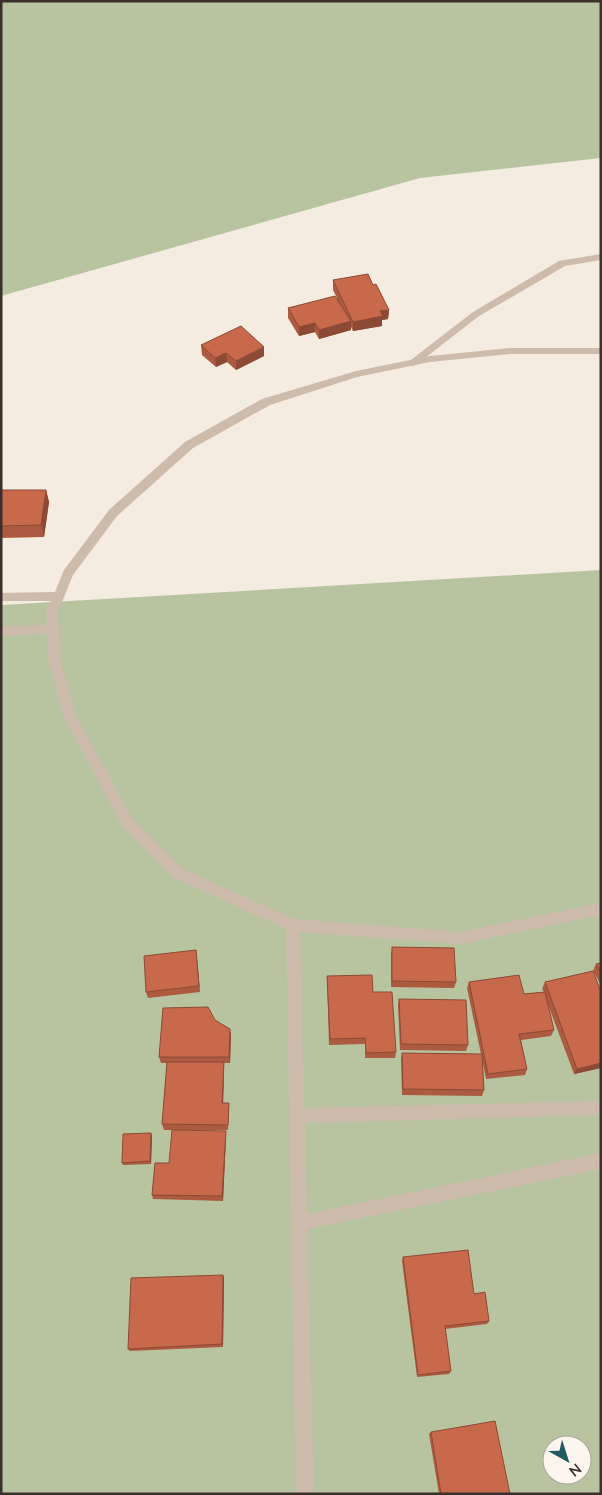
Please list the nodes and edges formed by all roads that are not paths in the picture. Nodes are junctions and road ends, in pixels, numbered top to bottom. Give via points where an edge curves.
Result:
1 (601, 257) edge
2 (601, 351) edge
3 (412, 362) junction
4 (59, 596) junction
5 (1, 597) edge
6 (53, 629) junction
7 (1, 631) edge
8 (601, 909) edge
9 (293, 924) junction
10 (601, 1108) edge
11 (296, 1116) junction
12 (601, 1162) edge
13 (298, 1223) junction
14 (305, 1494) edge

1 - 3 street via 562,263 476,314
2 - 3 street via 510,351
3 - 4 street via 356,374 266,402 189,445 113,513 68,573
4 - 5 street
4 - 6 street via 52,612
6 - 7 street
6 - 9 street via 54,658 69,715 127,822 178,873
8 - 9 street via 460,938
9 - 11 street
10 - 11 street
11 - 13 street
12 - 13 street
13 - 14 street

